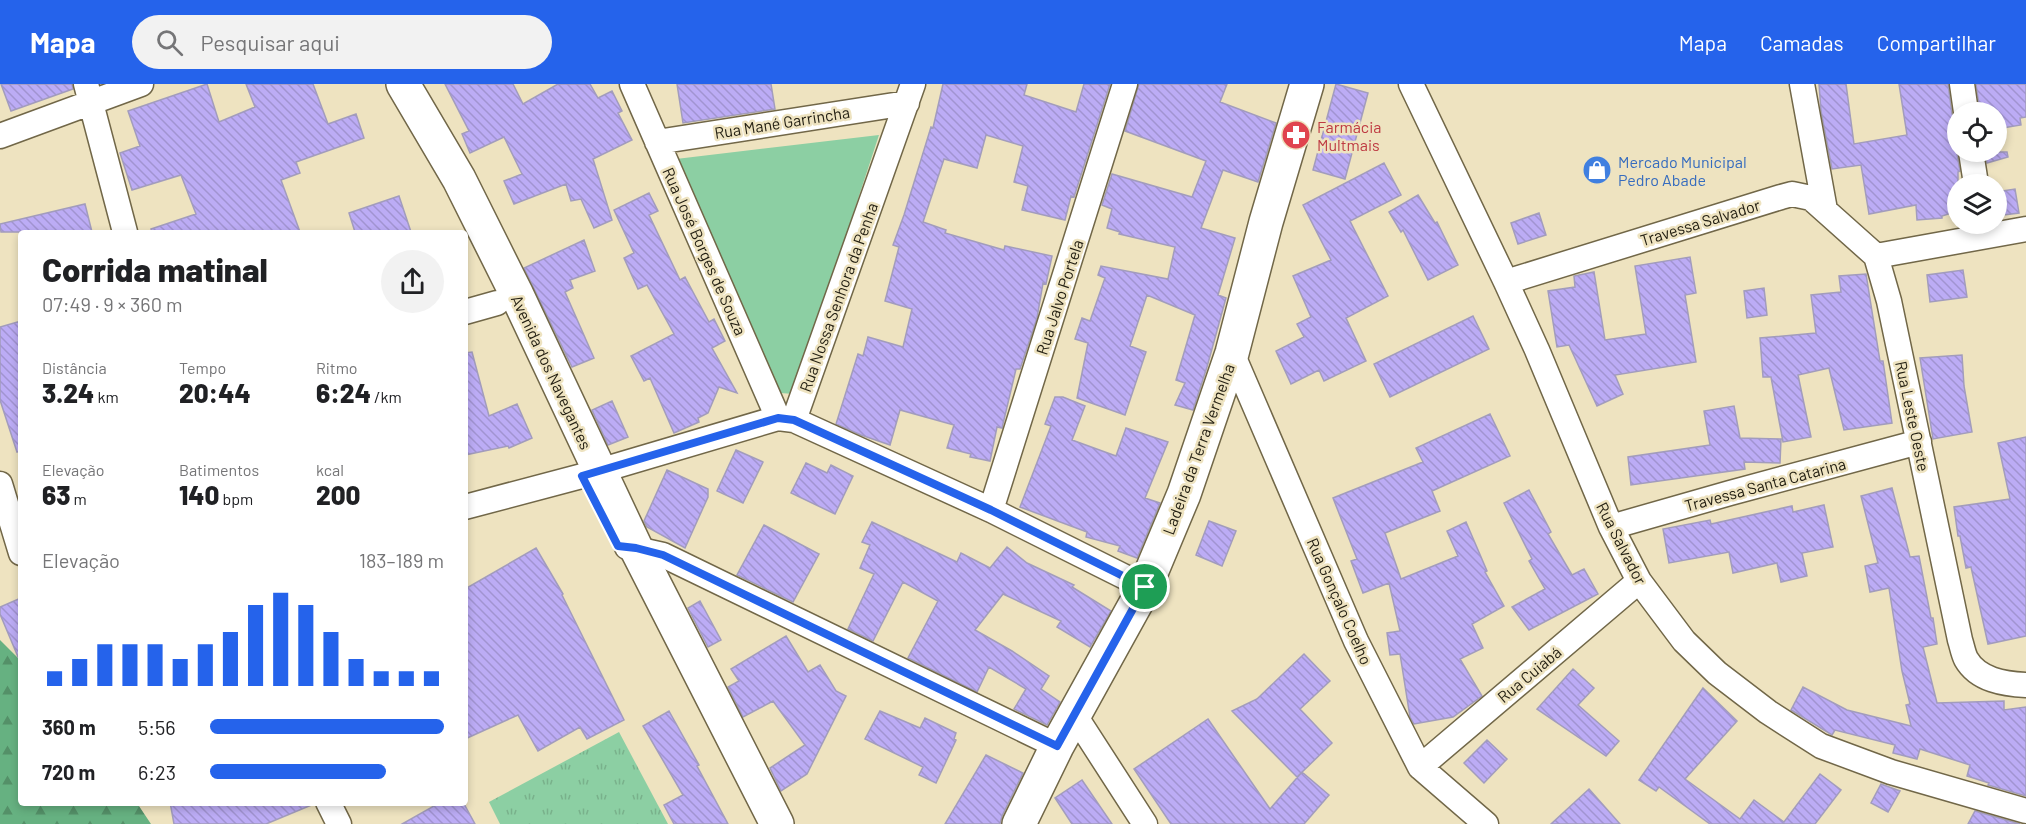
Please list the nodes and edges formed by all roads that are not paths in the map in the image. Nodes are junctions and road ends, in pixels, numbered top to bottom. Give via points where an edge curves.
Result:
1 (141, 84) edge
2 (380, 84) edge
3 (403, 84) edge
4 (632, 84) edge
5 (1125, 84) edge
6 (1307, 84) edge
7 (1411, 84) edge
8 (1802, 84) edge
9 (1962, 84) edge
10 (89, 93) edge
11 (910, 94) edge
12 (1965, 102) edge
13 (0, 136) edge
14 (657, 142) junction
15 (1825, 210) junction
16 (2007, 229) edge
17 (2026, 229) edge
18 (124, 230) edge
19 (462, 230) edge
20 (1966, 234) edge
21 (468, 242) edge
22 (1876, 256) junction
23 (1506, 282) junction
24 (497, 303) junction
25 (468, 311) edge
26 (1232, 353) junction
27 (786, 419) junction
28 (1919, 442) junction
29 (590, 473) junction
30 (0, 484) edge
31 (468, 506) edge
32 (991, 510) junction
33 (1611, 527) junction
34 (18, 543) edge
35 (627, 547) junction
36 (1639, 581) junction
37 (1145, 587) junction
38 (2026, 685) edge
39 (1074, 714) junction
40 (1057, 746) junction
41 (1420, 767) junction
42 (330, 806) edge
43 (2026, 811) edge
44 (339, 824) edge
45 (757, 824) edge
46 (777, 824) edge
47 (1019, 824) edge
48 (1145, 824) edge
49 (1486, 824) edge

1 - 10 street
2 - 19 main road, Avenida dos Navegantes via 444,189
3 - 29 main road, Avenida dos Navegantes via 459,178 517,295
4 - 14 street, Rua José Borges de Souza
5 - 32 street, Rua Jalvo Portela
6 - 26 main road, Ladeira da Terra Vermelha
7 - 23 street, Rua Salvador
8 - 15 street
9 - 12 street
10 - 13 street
10 - 18 street
11 - 14 street, Rua Mané Garrincha
11 - 27 street, Rua Nossa Senhora da Penha
14 - 27 street, Rua José Borges de Souza
15 - 22 street, Travessa Salvador
15 - 23 street, Travessa Salvador via 1811,198 1792,194
16 - 17 street
20 - 22 street
21 - 24 main road, Avenida dos Navegantes
22 - 28 street, Rua Leste Oeste
23 - 33 street, Rua Salvador
24 - 25 street
24 - 29 main road, Avenida dos Navegantes
26 - 37 main road, Ladeira da Terra Vermelha via 1184,494
26 - 41 street, Rua Gonçalo Coelho via 1356,641
27 - 29 street
27 - 32 street
28 - 33 street, Travessa Santa Catarina
28 - 38 street, Rua Leste Oeste via 1967,660 1985,677
29 - 31 street
29 - 35 main road, Avenida dos Navegantes
30 - 34 street
32 - 37 street
33 - 36 street, Rua Salvador
35 - 40 street via 663,555
35 - 45 main road, Avenida dos Navegantes via 637,589
35 - 46 main road, Avenida dos Navegantes
36 - 41 street, Rua Cuiabá
36 - 43 street, Rua Salvador via 1684,641 1717,673 1821,746 1891,772
37 - 39 main road, Ladeira da Terra Vermelha
39 - 40 main road, Ladeira da Terra Vermelha
39 - 48 street
40 - 47 main road, Ladeira da Terra Vermelha
41 - 49 street, Rua Gonçalo Coelho
42 - 44 street

